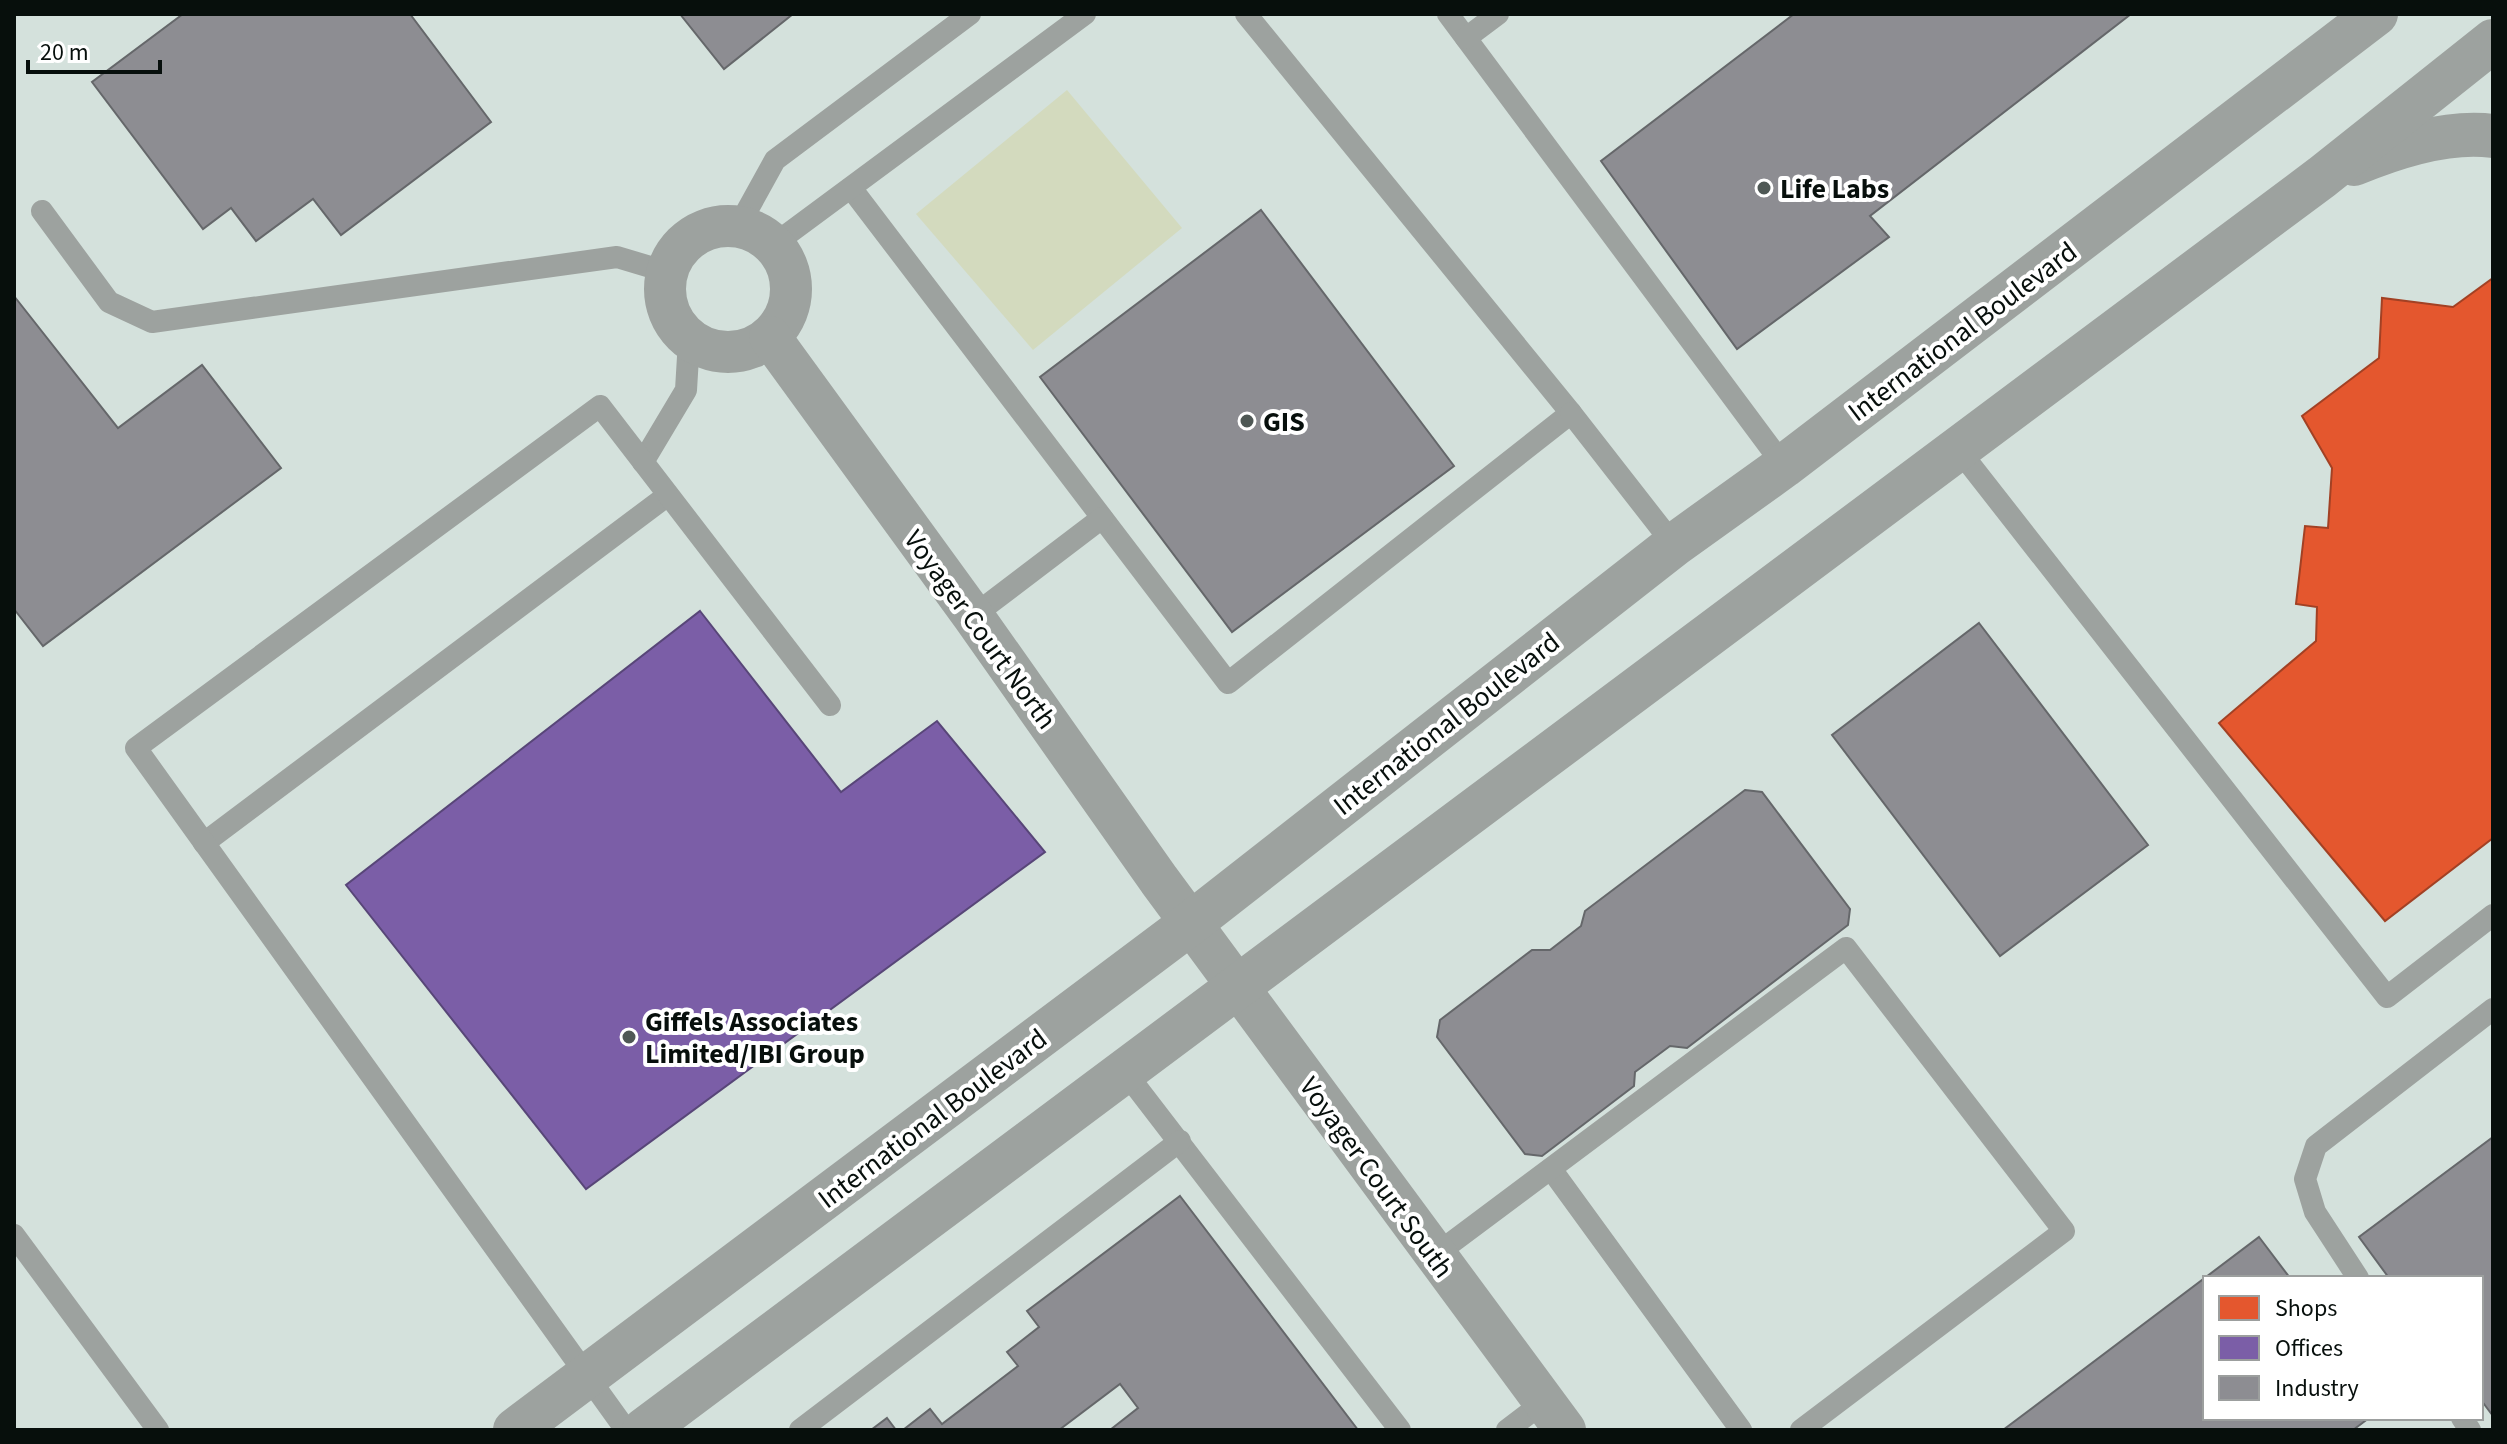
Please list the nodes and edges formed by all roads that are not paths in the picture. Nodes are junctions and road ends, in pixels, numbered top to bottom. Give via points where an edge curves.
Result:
1 (970, 14) edge
2 (1085, 14) edge
3 (1246, 14) edge
4 (1448, 14) edge
5 (1498, 14) edge
6 (2376, 14) edge
7 (1466, 38) junction
8 (2493, 41) edge
9 (2493, 136) edge
10 (2322, 177) junction
11 (851, 188) junction
12 (42, 211) dead end
13 (756, 236) junction
14 (667, 272) junction
15 (770, 337) junction
16 (689, 340) junction
17 (1571, 413) junction
18 (1958, 449) junction
19 (643, 462) junction
20 (1784, 466) junction
21 (668, 495) junction
22 (1102, 518) junction
23 (1674, 545) junction
24 (973, 616) junction
25 (830, 705) dead end
26 (204, 843) junction
27 (2493, 915) edge
28 (1191, 923) junction
29 (1239, 988) junction
30 (2493, 1009) edge
31 (1125, 1072) junction
32 (1180, 1141) junction
33 (1551, 1169) junction
34 (14, 1235) edge
35 (1435, 1255) junction
36 (2357, 1276) edge
37 (588, 1377) junction
38 (1554, 1416) edge
39 (158, 1430) edge
40 (515, 1430) edge
41 (626, 1430) edge
42 (644, 1430) edge
43 (800, 1430) edge
44 (1400, 1430) edge
45 (1507, 1430) edge
46 (1741, 1430) edge
47 (1801, 1430) edge

1 - 13 lane via 775,160
2 - 11 lane
3 - 17 lane
4 - 7 lane
5 - 7 lane
6 - 20 street, International Boulevard
7 - 20 lane
8 - 10 street
9 - 10 street via 2476,134 2394,148
10 - 18 street
11 - 13 lane
11 - 22 lane
12 - 14 lane via 109,302 152,322 617,257
13 - 14 street via 718,226 701,232 680,248
13 - 15 street via 785,261 791,281 783,321
14 - 16 street via 666,304
15 - 16 street via 731,353
15 - 24 street, Voyager Court North
16 - 19 lane via 686,390
17 - 22 lane via 1228,683
17 - 23 lane
18 - 27 lane via 2387,997
18 - 29 street
19 - 21 lane
19 - 26 lane via 600,406 136,748
20 - 23 street, International Boulevard
21 - 25 lane
21 - 26 lane
22 - 24 lane
23 - 28 street, International Boulevard
24 - 28 street, Voyager Court North
26 - 37 lane
28 - 29 street, Voyager Court South
28 - 37 street, International Boulevard
29 - 31 street
29 - 35 street, Voyager Court South
30 - 36 lane via 2316,1146 2305,1179 2315,1212
31 - 32 lane
31 - 42 street
32 - 43 lane
32 - 44 lane
33 - 35 lane
33 - 46 lane
33 - 47 lane via 1846,948 2064,1231
34 - 39 lane
35 - 38 street, Voyager Court South
37 - 40 street, International Boulevard
37 - 41 lane
38 - 45 lane

